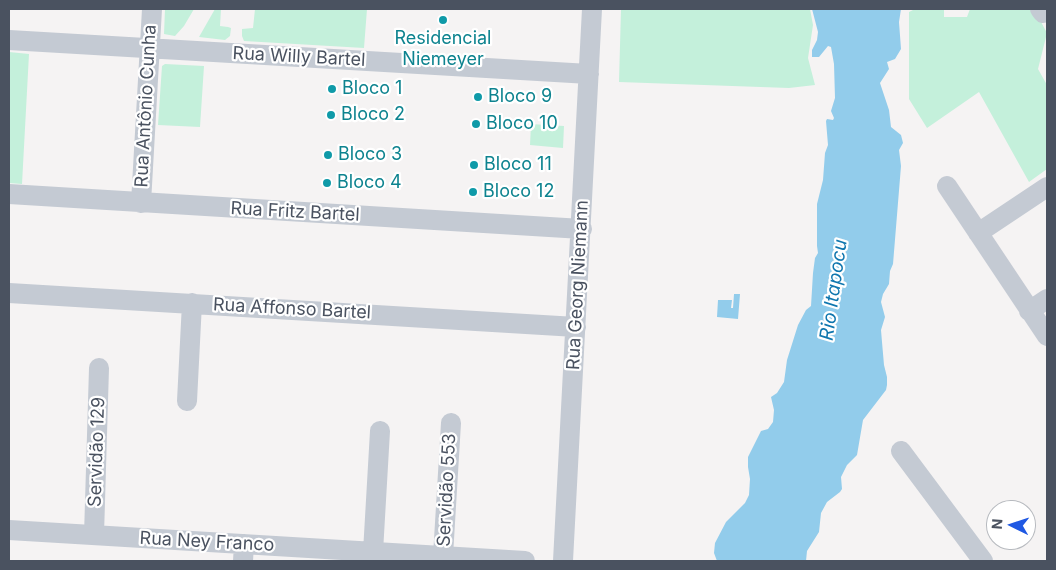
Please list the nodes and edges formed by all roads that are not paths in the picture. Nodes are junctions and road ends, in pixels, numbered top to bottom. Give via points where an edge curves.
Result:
1 (152, 9) edge
2 (592, 9) edge
3 (9, 40) edge
4 (150, 49) junction
5 (589, 74) junction
6 (947, 186) dead end
7 (1047, 188) edge
8 (9, 194) edge
9 (141, 203) junction
10 (582, 229) junction
11 (978, 233) junction
12 (9, 293) edge
13 (1047, 299) edge
14 (192, 303) junction
15 (1029, 311) junction
16 (576, 327) junction
17 (1047, 336) edge
18 (99, 368) dead end
19 (187, 401) dead end
20 (450, 423) dead end
21 (380, 431) dead end
22 (901, 451) dead end
23 (9, 530) edge
24 (94, 535) junction
25 (243, 552) edge
26 (373, 552) junction
27 (443, 556) junction
28 (525, 561) edge
29 (563, 561) edge
30 (984, 561) edge

1 - 4 street, Rua Antônio Cunha
2 - 5 street, Rua Georg Niemann
3 - 4 street, Rua Willy Bartel
4 - 5 street, Rua Willy Bartel
4 - 9 street, Rua Antônio Cunha
5 - 10 street, Rua Georg Niemann
6 - 11 street
7 - 11 street
8 - 9 street, Rua Fritz Bartel
9 - 10 street, Rua Fritz Bartel
10 - 16 street, Rua Georg Niemann
11 - 15 street
12 - 14 street, Rua Affonso Bartel
13 - 15 street
14 - 16 street, Rua Affonso Bartel
14 - 19 street
15 - 17 street
16 - 29 street, Rua Georg Niemann
18 - 24 street, Servidão 129
20 - 27 street, Servidão 553
21 - 26 street
22 - 30 street
23 - 24 street, Rua Ney Franco
24 - 25 street, Rua Ney Franco
25 - 26 street, Rua Ney Franco
26 - 27 street, Rua Ney Franco
27 - 28 street, Rua Ney Franco

